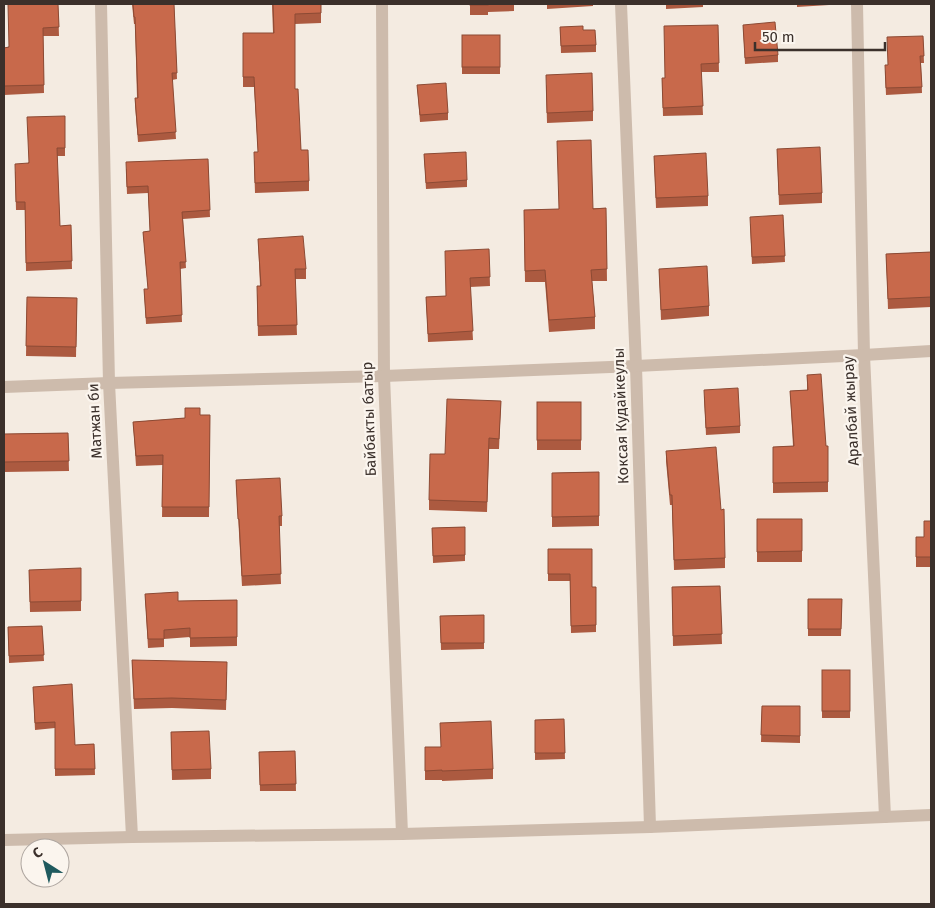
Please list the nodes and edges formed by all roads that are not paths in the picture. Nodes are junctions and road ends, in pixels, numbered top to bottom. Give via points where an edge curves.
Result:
1 (101, 4) edge
2 (382, 4) edge
3 (621, 4) edge
4 (857, 4) edge
5 (931, 351) edge
6 (864, 356) junction
7 (636, 366) junction
8 (384, 376) junction
9 (109, 383) junction
10 (4, 387) edge
11 (931, 815) edge
12 (885, 817) junction
13 (650, 827) junction
14 (402, 834) junction
15 (132, 837) junction
16 (4, 840) edge

1 - 9 street, Матжан би
2 - 8 street, Байбакты батыр
3 - 7 street, Коксая Кудайкеулы
4 - 6 street, Аралбай жырау
5 - 6 street
6 - 7 street
6 - 12 street, Аралбай жырау
7 - 8 street
7 - 13 street, Коксая Кудайкеулы
8 - 9 street
8 - 14 street, Байбакты батыр
9 - 10 street
9 - 15 street, Матжан би
11 - 12 street
12 - 13 street
13 - 14 street
14 - 15 street
15 - 16 street

